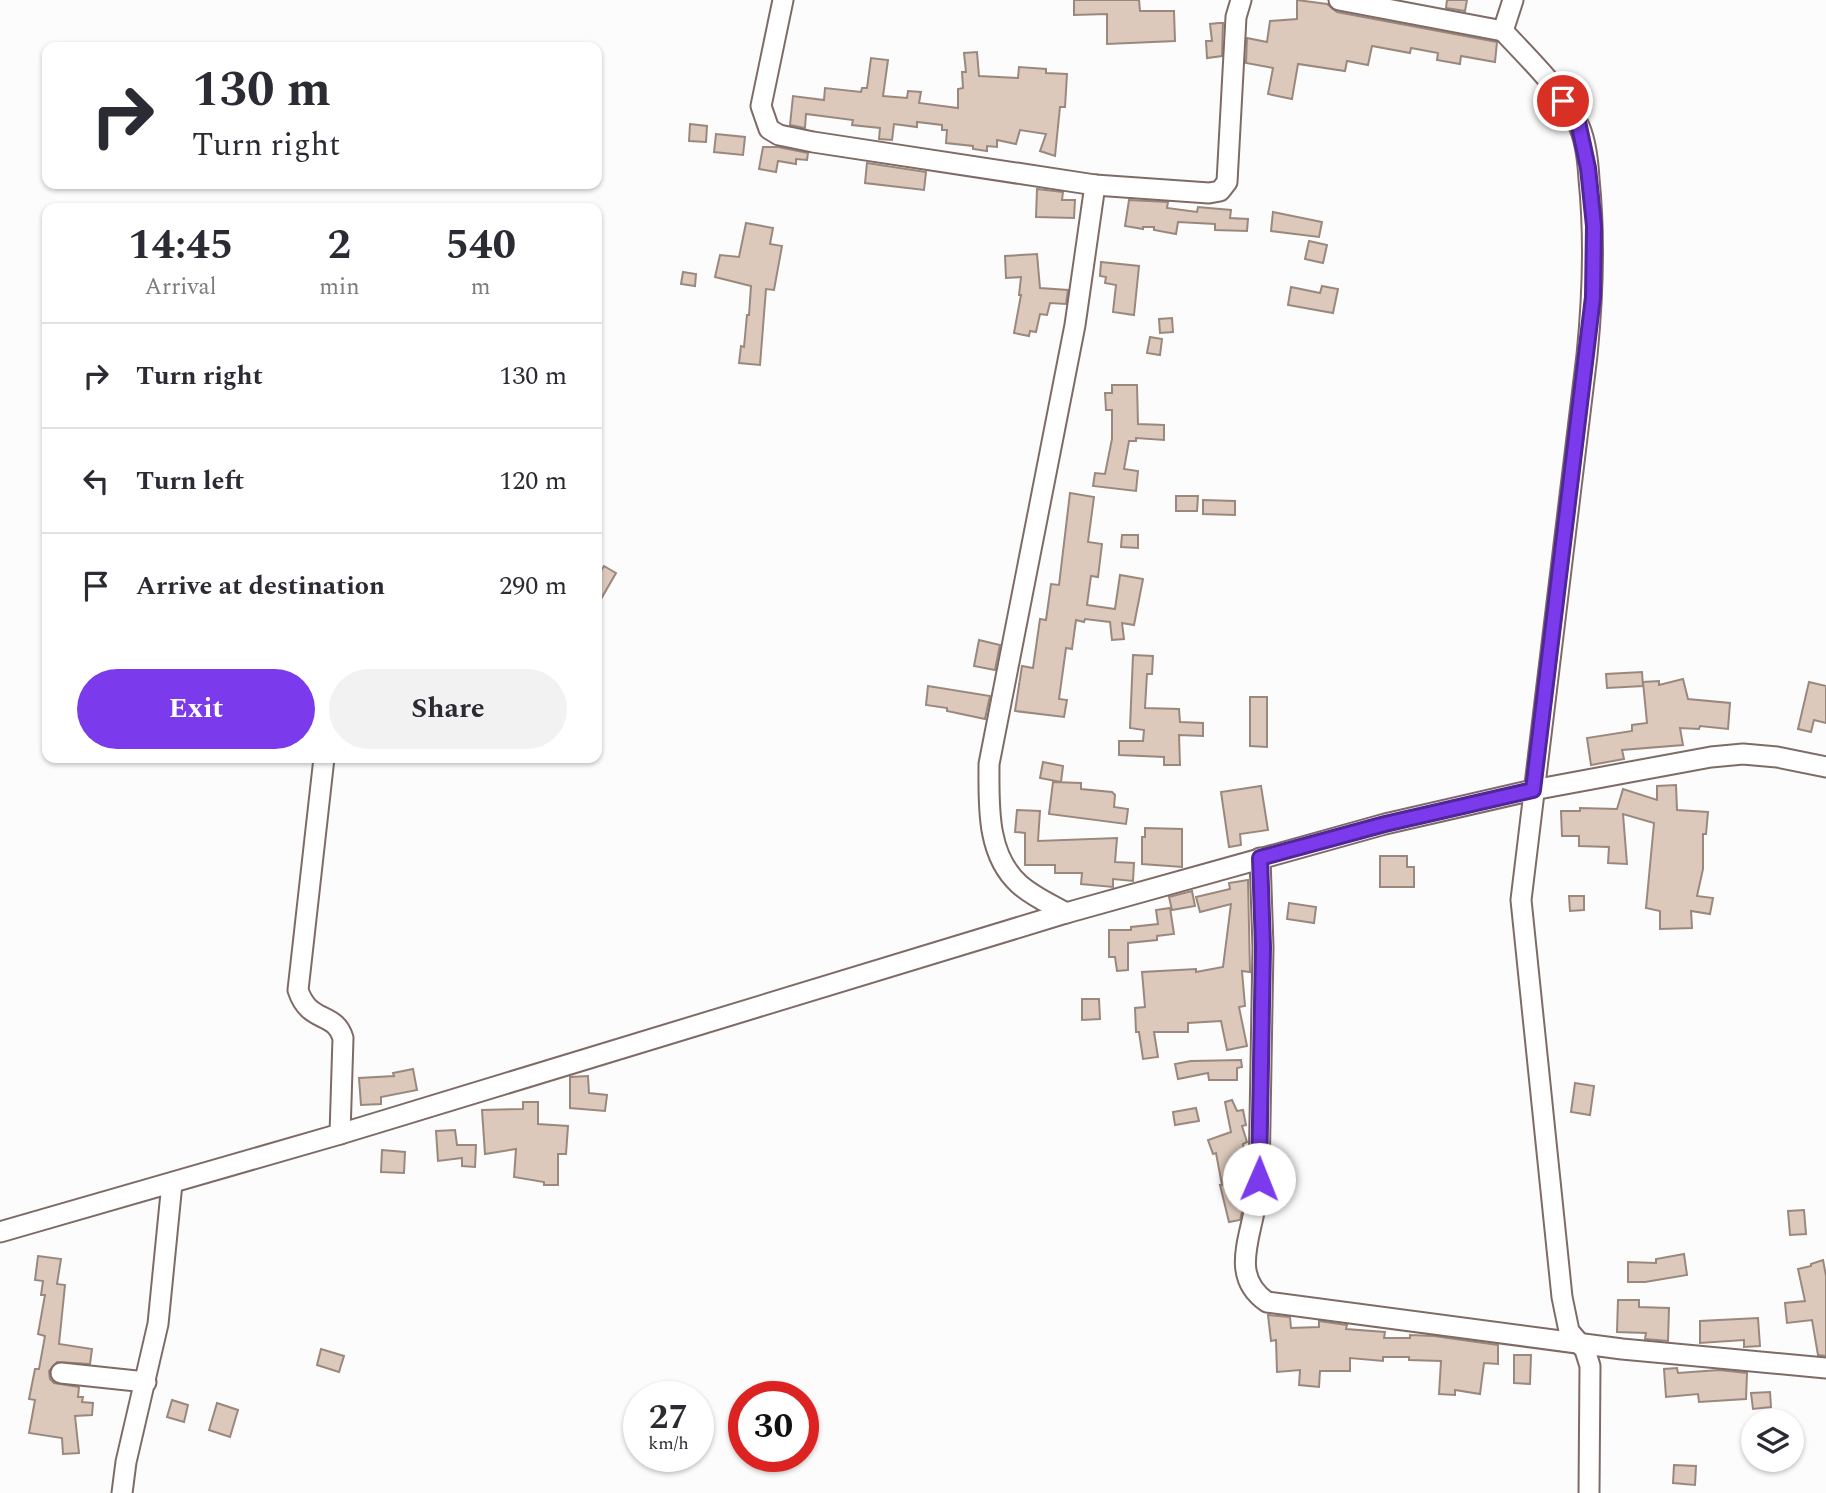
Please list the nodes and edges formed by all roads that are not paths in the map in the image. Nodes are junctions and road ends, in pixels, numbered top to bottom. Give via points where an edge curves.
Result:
1 (783, 0) edge
2 (1241, 0) edge
3 (1339, 0) edge
4 (1513, 0) edge
5 (1503, 31) junction
6 (1095, 185) junction
7 (323, 763) edge
8 (1826, 767) edge
9 (1533, 790) junction
10 (1260, 858) junction
11 (1066, 913) junction
12 (340, 1134) junction
13 (172, 1183) junction
14 (0, 1232) edge
15 (1576, 1341) junction
16 (1826, 1368) edge
17 (61, 1373) dead end
18 (146, 1382) junction
19 (122, 1493) edge
20 (1589, 1493) edge

1 - 6 street via 761,106 769,130 814,142
2 - 6 street via 1236,17 1227,182 1220,191
3 - 5 street
4 - 5 street
5 - 9 street via 1548,79 1578,122 1594,226 1587,355
6 - 11 street via 1072,338 989,764 992,829 1006,867 1033,895
7 - 12 street via 299,990 309,1011 337,1025 343,1038
8 - 9 street via 1743,754
9 - 10 street
9 - 15 street via 1522,888 1523,927 1562,1297 1569,1331
10 - 11 street
10 - 15 street via 1259,1179 1245,1268 1255,1294 1266,1302
11 - 12 street
12 - 13 street
13 - 14 street
13 - 18 street via 158,1324
15 - 16 street
15 - 20 street via 1590,1366
17 - 18 street
18 - 19 street

